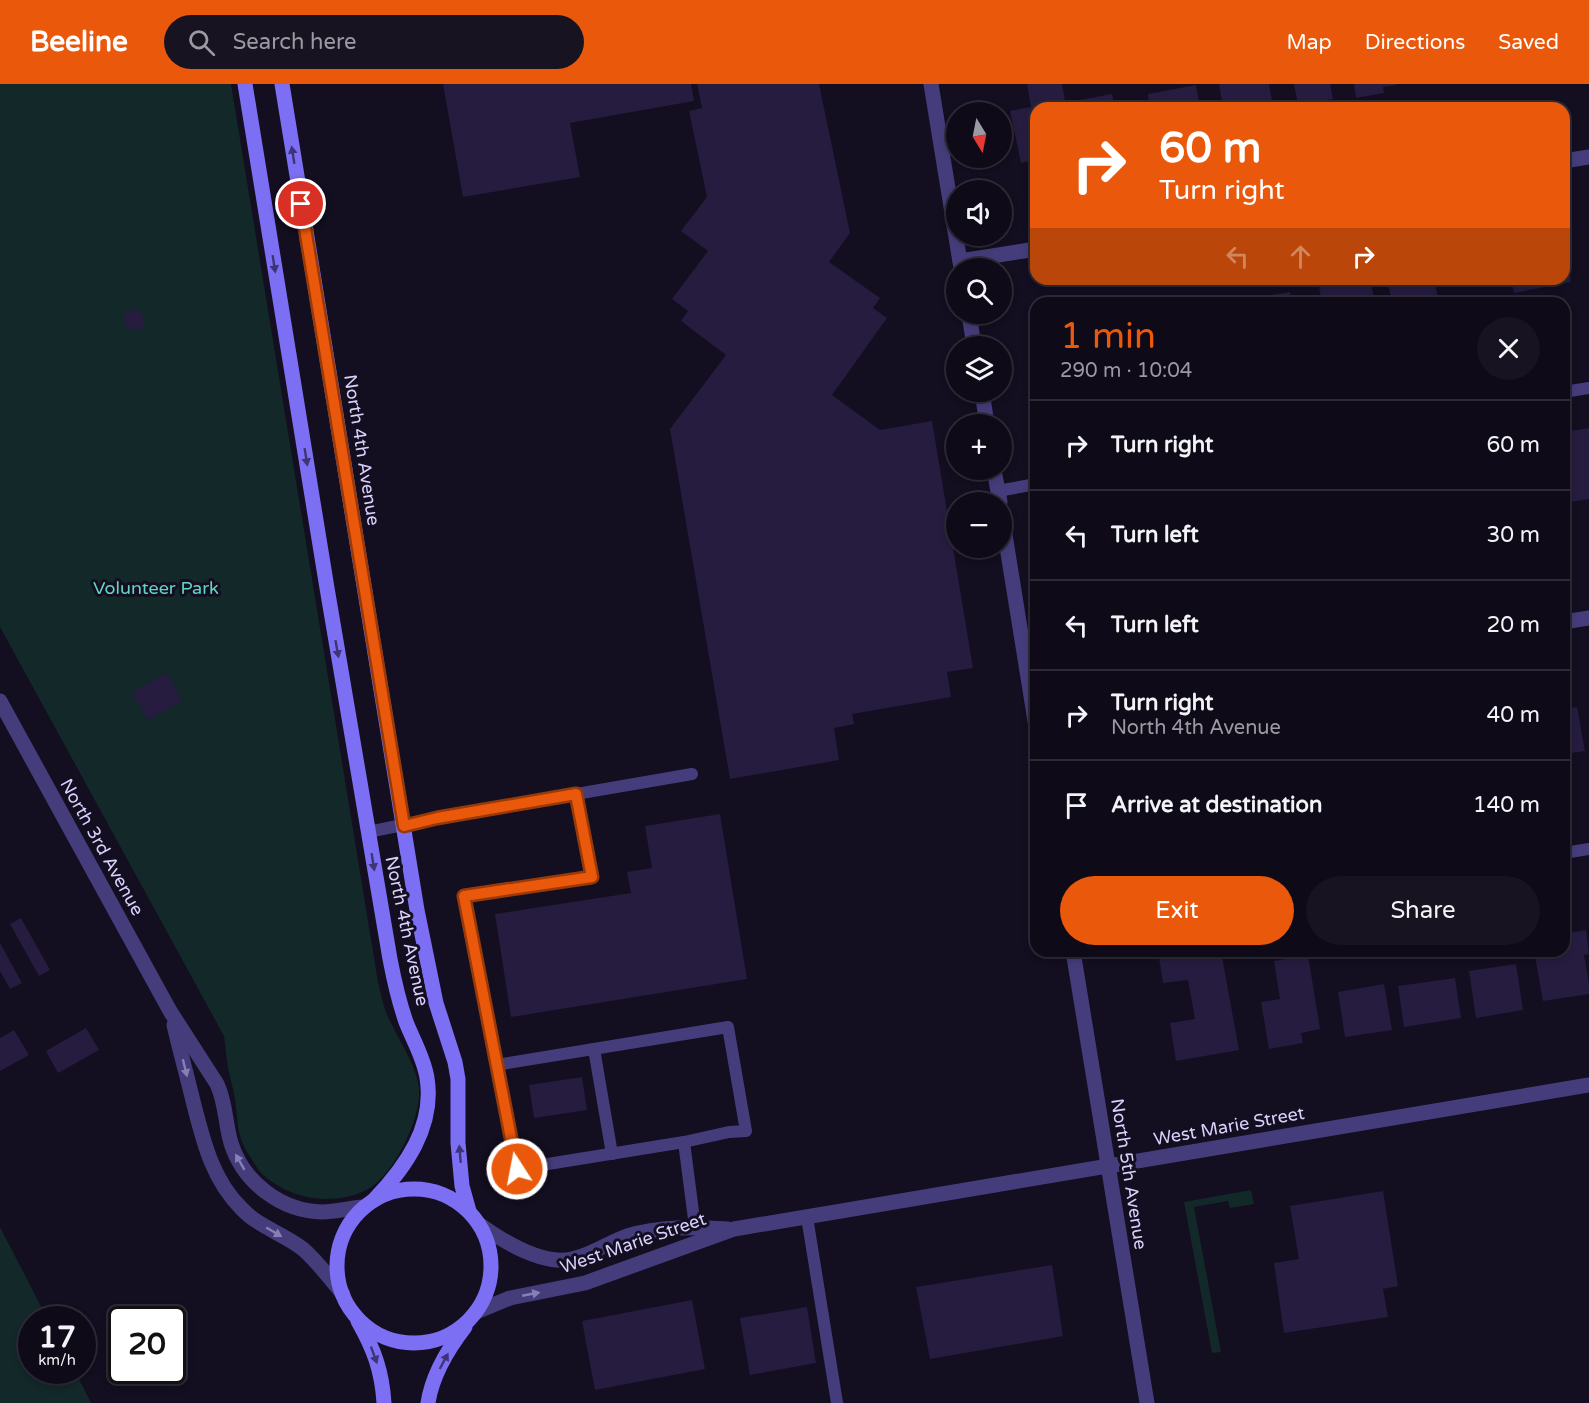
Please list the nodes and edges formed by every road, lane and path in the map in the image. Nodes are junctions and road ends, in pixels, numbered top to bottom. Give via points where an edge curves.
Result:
1 (245, 84) edge
2 (282, 84) edge
3 (931, 84) edge
4 (1589, 156) edge
5 (1570, 160) edge
6 (1030, 250) edge
7 (960, 258) edge
8 (994, 258) edge
9 (1589, 388) edge
10 (1570, 391) edge
11 (1030, 486) edge
12 (1011, 492) edge
13 (1009, 558) edge
14 (1589, 618) edge
15 (1570, 621) edge
16 (1030, 680) edge
17 (0, 701) edge
18 (692, 774) dead end
19 (576, 794) junction
20 (404, 826) junction
21 (368, 832) junction
22 (1589, 849) edge
23 (1570, 852) edge
24 (1074, 957) edge
25 (170, 1011) junction
26 (594, 1049) junction
27 (496, 1065) junction
28 (1589, 1085) edge
29 (684, 1142) junction
30 (612, 1154) junction
31 (1108, 1166) junction
32 (369, 1204) junction
33 (469, 1211) junction
34 (807, 1217) junction
35 (480, 1224) junction
36 (696, 1227) junction
37 (734, 1229) junction
38 (343, 1294) junction
39 (352, 1311) junction
40 (472, 1317) junction
41 (384, 1403) edge
42 (428, 1403) edge
43 (837, 1403) edge
44 (1147, 1403) edge

1 -> 21 main road, North 4th Avenue
20 -> 2 main road, North 4th Avenue
3 - 7 street
4 - 5 street
6 - 8 street
9 - 10 lane
11 - 12 lane
13 - 16 street
14 - 15 street
17 - 25 street, North 3rd Avenue
18 - 19 lane
19 - 20 lane
19 - 27 lane via 592,877 464,896
20 - 21 lane
33 -> 20 main road, North 4th Avenue via 458,1143 458,1079 435,1003
21 -> 32 main road, North 4th Avenue via 396,987 429,1089 423,1127 412,1152
22 - 23 lane
24 - 31 street, North 5th Avenue
32 -> 25 street, North 3rd Avenue via 323,1212 302,1209 275,1199 251,1179 235,1154 220,1090
25 -> 38 street, North 3rd Avenue via 203,1139 222,1184 250,1217 303,1249
26 - 27 lane
26 - 29 lane via 728,1027 746,1131
26 - 30 lane
27 - 30 lane via 517,1169
28 - 31 street, West Marie Street
29 - 30 lane
29 - 36 lane
31 - 34 street, West Marie Street
31 - 44 street, North 5th Avenue
32 - 33 main road via 393,1192 413,1189 434,1191
32 - 38 main road via 346,1226 338,1274
33 - 35 main road
34 - 37 street, West Marie Street
34 - 43 lane
35 - 36 street, West Marie Street via 512,1245 558,1260 576,1258 628,1236
35 - 40 main road via 492,1265 488,1290
36 - 37 street, West Marie Street
40 -> 37 street, West Marie Street via 510,1298 585,1283
38 - 39 main road
39 - 40 main road via 382,1336 402,1341 423,1342 443,1337
39 -> 41 main road via 377,1359
42 -> 40 main road via 441,1365

